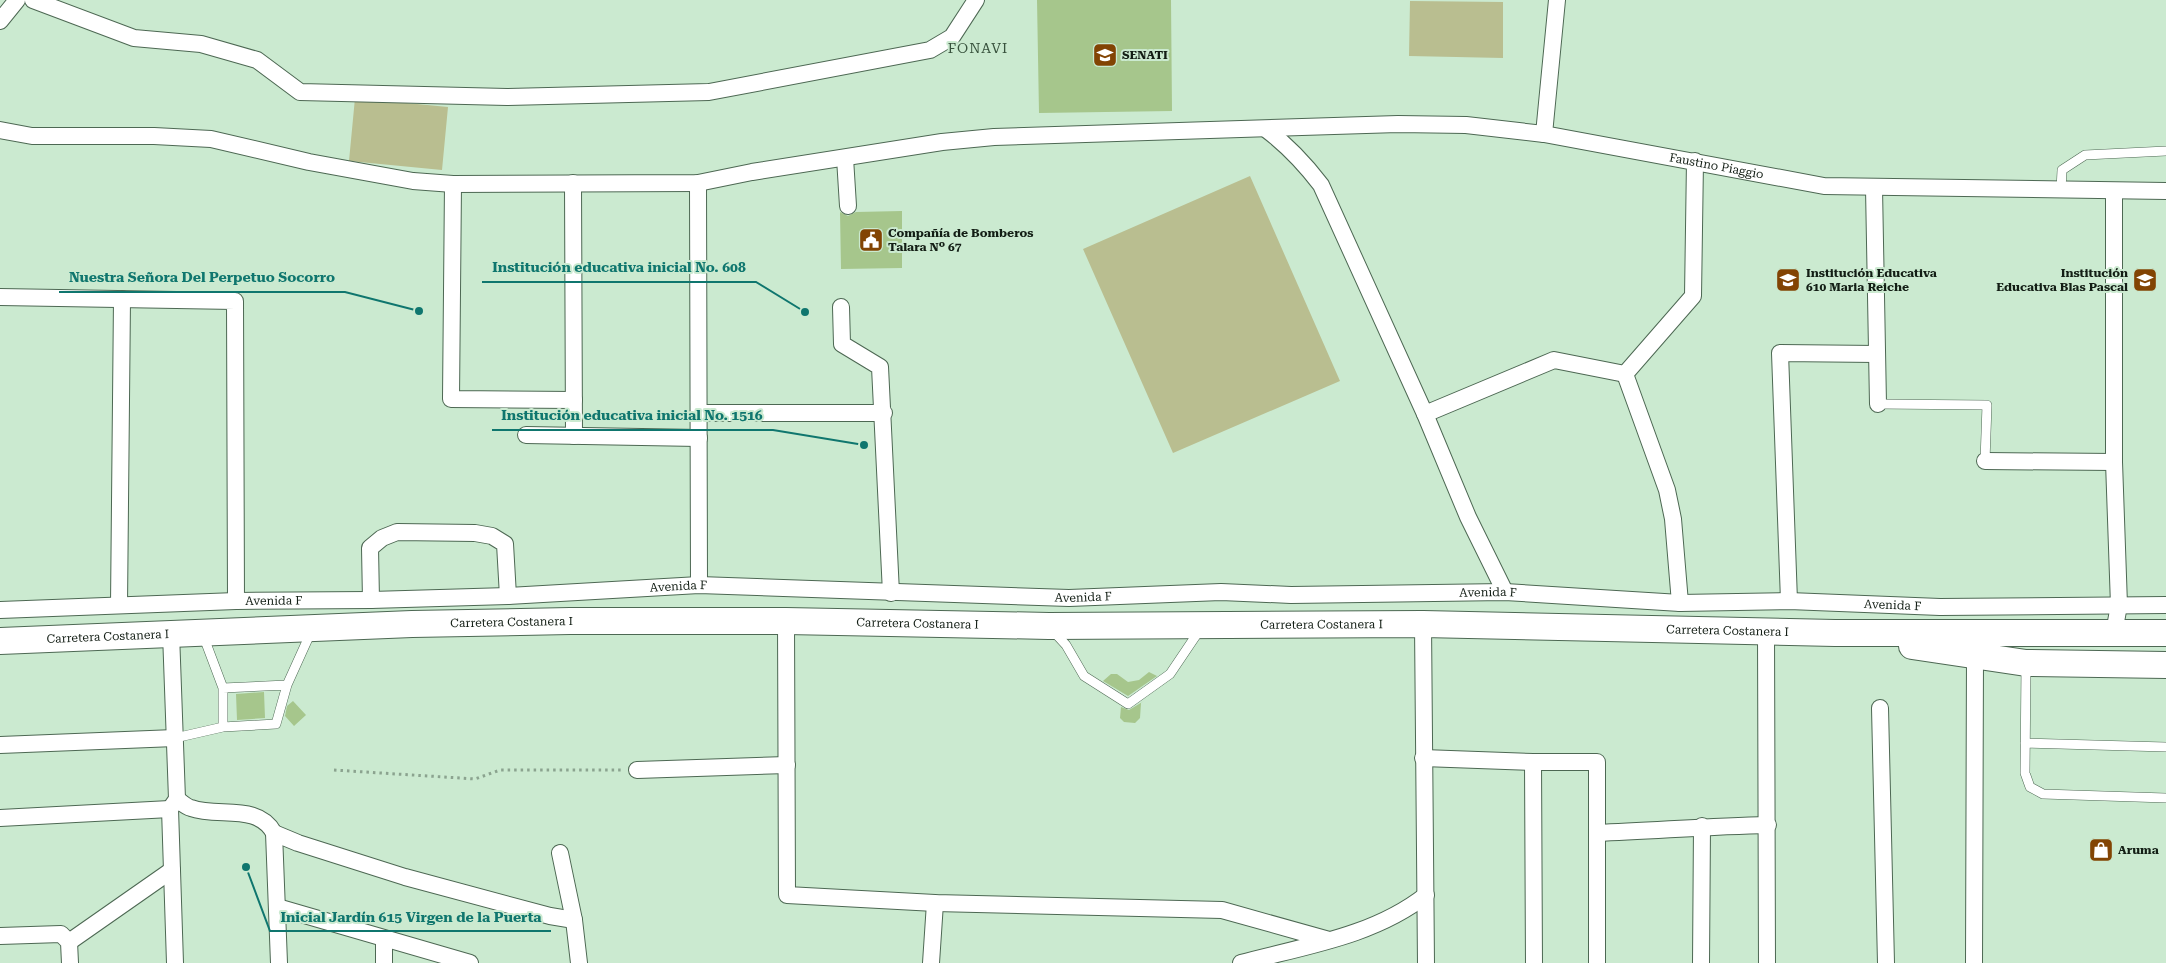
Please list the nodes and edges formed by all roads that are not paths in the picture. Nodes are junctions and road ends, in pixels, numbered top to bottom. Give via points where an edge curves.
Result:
1 (16, 0) edge
2 (33, 0) edge
3 (976, 0) edge
4 (1557, 0) edge
5 (0, 21) edge
6 (0, 130) edge
7 (1267, 130) junction
8 (1544, 134) junction
9 (2166, 151) edge
10 (845, 158) junction
11 (1695, 161) junction
12 (698, 183) junction
13 (453, 184) junction
14 (573, 184) junction
15 (1874, 188) junction
16 (2061, 190) junction
17 (2114, 190) junction
18 (2166, 190) edge
19 (848, 206) dead end
20 (0, 297) edge
21 (122, 299) junction
22 (841, 307) dead end
23 (1877, 354) junction
24 (1625, 374) junction
25 (574, 400) junction
26 (1878, 404) joint
27 (699, 413) junction
28 (884, 413) junction
29 (1425, 414) junction
30 (526, 435) dead end
31 (574, 436) junction
32 (699, 438) junction
33 (1985, 460) joint
34 (2114, 462) junction
35 (699, 585) junction
36 (891, 592) junction
37 (1505, 592) junction
38 (508, 596) junction
39 (371, 600) junction
40 (236, 601) junction
41 (1788, 601) junction
42 (1680, 603) junction
43 (119, 605) junction
44 (2119, 605) junction
45 (2166, 605) edge
46 (0, 610) edge
47 (786, 621) junction
48 (1423, 624) junction
49 (1204, 625) junction
50 (1049, 626) junction
51 (313, 628) junction
52 (202, 632) junction
53 (1766, 632) junction
54 (171, 633) junction
55 (1835, 633) junction
56 (2114, 633) junction
57 (2166, 633) edge
58 (0, 640) edge
59 (1975, 656) junction
60 (2026, 663) junction
61 (2166, 665) edge
62 (287, 685) junction
63 (223, 688) junction
64 (1880, 708) dead end
65 (223, 727) junction
66 (175, 738) junction
67 (2025, 743) junction
68 (0, 746) edge
69 (2166, 747) edge
70 (1423, 758) junction
71 (1533, 762) junction
72 (787, 765) junction
73 (637, 770) road end
74 (2166, 798) edge
75 (174, 804) junction
76 (0, 818) edge
77 (1768, 825) junction
78 (1702, 826) junction
79 (274, 833) junction
80 (1596, 833) junction
81 (560, 853) dead end
82 (172, 870) junction
83 (1426, 895) junction
84 (935, 903) junction
85 (277, 907) junction
86 (574, 920) junction
87 (0, 936) edge
88 (384, 939) junction
89 (1329, 940) junction
90 (70, 942) junction
91 (1276, 958) edge
92 (70, 963) edge
93 (175, 963) edge
94 (279, 963) edge
95 (384, 963) edge
96 (470, 963) edge
97 (579, 963) edge
98 (931, 963) edge
99 (1242, 963) edge
100 (1426, 963) edge
101 (1534, 963) edge
102 (1597, 963) edge
103 (1700, 963) edge
104 (1767, 963) edge
105 (1886, 963) edge
106 (1974, 963) edge

1 - 5 street
2 - 3 street via 134,38 201,44 257,60 300,92 507,97 709,92 930,50 952,37
4 - 8 street
6 - 13 street, Faustino Piaggio via 32,136 211,139 384,176
7 - 8 street, Faustino Piaggio via 1398,124 1458,125
7 - 10 street, Faustino Piaggio via 994,137
7 - 29 street via 1284,143 1322,185
8 - 11 street, Faustino Piaggio
9 - 16 lane via 2085,155 2062,170
10 - 12 street, Faustino Piaggio
10 - 19 street
11 - 15 street, Faustino Piaggio via 1803,184
11 - 24 street via 1693,296
12 - 14 street, Faustino Piaggio
12 - 27 street
13 - 14 street, Faustino Piaggio
13 - 25 street via 451,399
14 - 25 street
15 - 16 street, Faustino Piaggio
15 - 23 street
16 - 17 street, Faustino Piaggio
17 - 18 street, Faustino Piaggio
17 - 34 street
20 - 21 street
21 - 40 street via 235,301
21 - 43 street
22 - 28 street via 842,344 880,367
23 - 26 street
23 - 41 street via 1780,353
24 - 29 street via 1554,360
24 - 42 street via 1667,490 1673,519
25 - 31 street
26 - 33 lane via 1987,405
27 - 28 street
27 - 32 street
28 - 36 street
29 - 37 street via 1468,517
30 - 31 street
31 - 32 street
32 - 35 street
33 - 34 street
34 - 44 street
35 - 36 street, Avenida F
35 - 38 street, Avenida F
36 - 37 street, Avenida F via 1070,598 1221,592 1291,595
37 - 42 street, Avenida F
38 - 39 street, Avenida F
38 - 39 street via 505,544 492,536 398,532 382,538 370,548
39 - 40 street, Avenida F
40 - 43 street, Avenida F
41 - 42 street, Avenida F
41 - 44 street, Avenida F via 1940,607
43 - 46 street, Avenida F
44 - 45 street, Avenida F
44 - 56 street
47 - 50 main road, Carretera Costanera I
47 - 51 main road, Carretera Costanera I via 493,622
47 - 72 street
48 - 49 main road, Carretera Costanera I
48 - 53 main road, Carretera Costanera I
48 - 70 street
49 - 50 main road, Carretera Costanera I
49 - 50 lane via 1170,674 1128,704 1084,676 1066,645
51 - 52 main road, Carretera Costanera I
51 - 62 lane
52 - 54 main road, Carretera Costanera I
52 - 63 lane
53 - 55 main road, Carretera Costanera I
53 - 77 street
54 - 58 main road, Carretera Costanera I
54 - 66 street
55 - 56 main road, Carretera Costanera I
55 - 59 main road, Carretera Costanera I
56 - 57 main road, Carretera Costanera I
59 - 60 main road, Carretera Costanera I
59 - 106 street
60 - 61 main road, Carretera Costanera I
60 - 67 lane
62 - 63 lane
62 - 65 lane via 276,724
63 - 65 lane
64 - 105 street
65 - 66 lane
66 - 68 street
66 - 75 street
67 - 69 lane
67 - 74 lane via 2025,773 2030,787 2043,794
70 - 71 street
70 - 83 street
71 - 80 street via 1597,762
71 - 101 street
72 - 73 street
72 - 84 street via 787,895
75 - 76 street
75 - 79 street via 259,817 269,823
75 - 82 street
77 - 78 street
77 - 104 street
78 - 80 street
78 - 103 street
79 - 85 street
79 - 86 street via 406,877
80 - 102 street
81 - 86 street
82 - 90 street
82 - 93 street
83 - 89 street via 1389,920
83 - 100 street
84 - 89 street via 1222,910
84 - 98 street
85 - 88 street
85 - 94 street
86 - 97 street
87 - 90 street via 61,934
88 - 95 street
88 - 96 street
89 - 91 street
90 - 92 street
91 - 99 street

